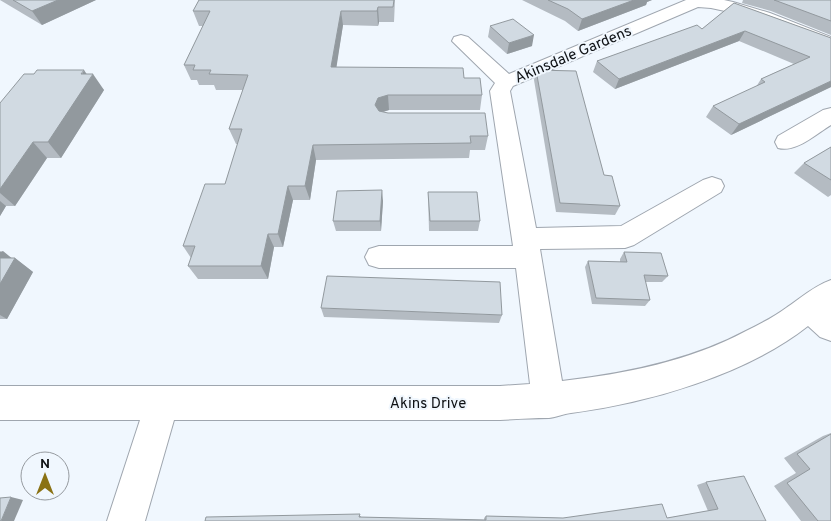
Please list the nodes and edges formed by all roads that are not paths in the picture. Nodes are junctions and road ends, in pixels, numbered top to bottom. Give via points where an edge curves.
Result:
1 (461, 41) dead end
2 (831, 44) edge
3 (506, 82) junction
4 (831, 115) edge
5 (786, 142) dead end
6 (712, 186) dead end
7 (526, 248) junction
8 (379, 257) dead end
9 (824, 310) edge
10 (549, 401) junction
11 (0, 403) edge
12 (162, 404) junction
13 (126, 521) edge

1 - 3 street
2 - 3 street, Akinsdale Gardens via 729,4 696,2
3 - 7 street, Akinsdale Gardens via 500,91 495,119
4 - 5 street
6 - 7 street via 625,237
7 - 8 street
7 - 10 street, Akinsdale Gardens
9 - 10 street, Akins Drive via 702,367 634,387
10 - 12 street, Akins Drive
11 - 12 street, Akins Drive
12 - 13 street

